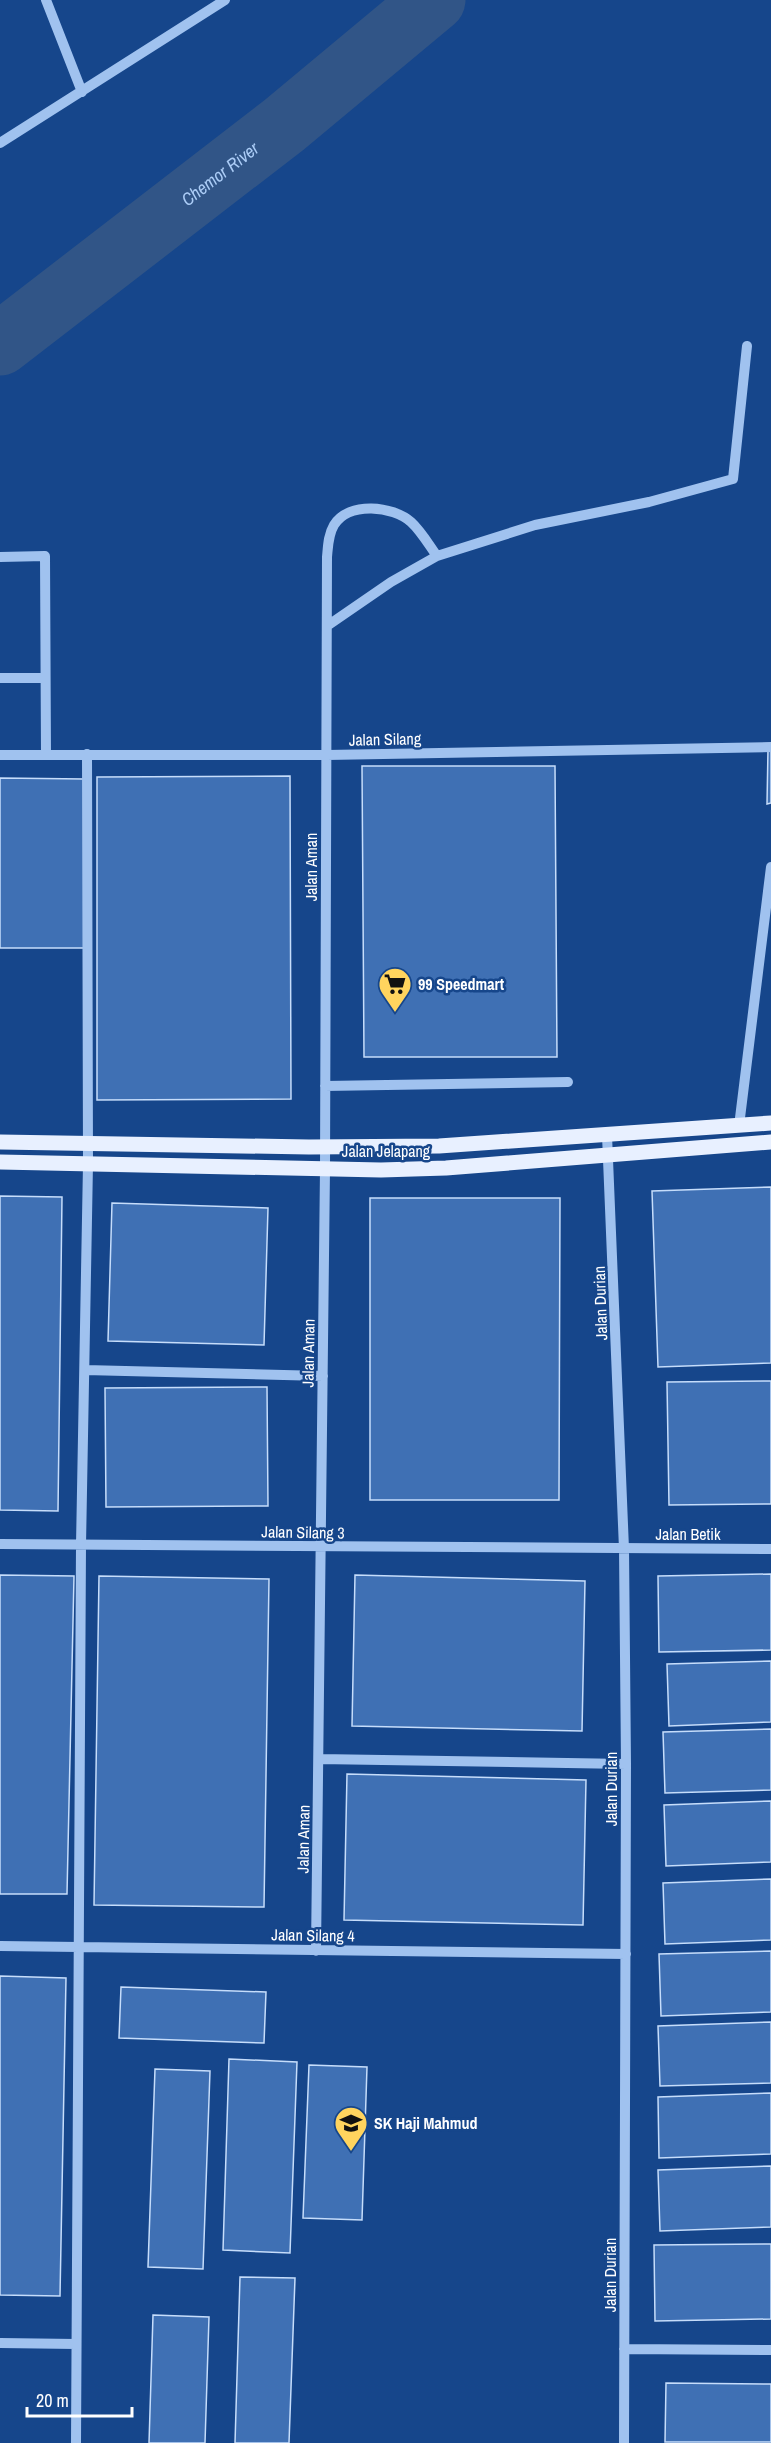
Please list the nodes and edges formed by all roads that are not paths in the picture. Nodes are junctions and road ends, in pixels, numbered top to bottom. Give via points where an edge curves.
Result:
1 (46, 0) edge
2 (225, 0) edge
3 (82, 92) junction
4 (0, 143) edge
5 (747, 346) dead end
6 (437, 556) junction
7 (0, 557) edge
8 (327, 626) junction
9 (0, 678) edge
10 (45, 678) junction
11 (771, 747) edge
12 (87, 754) junction
13 (0, 755) edge
14 (46, 755) junction
15 (327, 755) junction
16 (771, 867) edge
17 (568, 1082) dead end
18 (325, 1086) junction
19 (771, 1123) edge
20 (739, 1126) junction
21 (607, 1135) junction
22 (0, 1142) edge
23 (771, 1142) edge
24 (88, 1144) junction
25 (323, 1147) junction
26 (609, 1156) junction
27 (0, 1162) edge
28 (88, 1164) junction
29 (325, 1169) junction
30 (85, 1370) junction
31 (323, 1376) junction
32 (0, 1544) edge
33 (81, 1545) junction
34 (322, 1548) junction
35 (606, 1549) joint
36 (771, 1549) edge
37 (624, 1550) junction
38 (319, 1759) junction
39 (626, 1764) junction
40 (0, 1946) edge
41 (79, 1947) junction
42 (316, 1951) junction
43 (626, 1954) junction
44 (0, 2343) edge
45 (76, 2344) junction
46 (624, 2349) junction
47 (771, 2350) edge
48 (76, 2443) edge
49 (624, 2443) edge

1 - 3 street
2 - 3 street
3 - 4 street
5 - 6 street via 733,479 649,502 535,525
6 - 8 street
6 - 8 street, Jalan Aman via 412,523 395,512 362,510 347,515 335,524 328,541
7 - 10 street via 45,556
8 - 15 street, Jalan Aman
9 - 10 street
10 - 14 street
11 - 15 street, Jalan Silang
12 - 14 street, Jalan Silang
12 - 15 street, Jalan Silang
12 - 24 street
13 - 14 street, Jalan Silang
15 - 18 street, Jalan Aman
16 - 20 street
17 - 18 street
18 - 25 street, Jalan Aman
19 - 20 main road, Jalan Jelapang
20 - 21 main road, Jalan Jelapang
21 - 25 main road, Jalan Jelapang via 440,1146
21 - 26 street, Jalan Durian
22 - 24 main road, Jalan Jelapang
23 - 26 main road, Jalan Jelapang
24 - 25 main road, Jalan Jelapang
24 - 28 street
25 - 29 street, Jalan Aman
26 - 29 main road, Jalan Jelapang via 446,1168
26 - 37 street, Jalan Durian
27 - 28 main road, Jalan Jelapang
28 - 29 main road, Jalan Jelapang
28 - 30 street
29 - 31 street, Jalan Aman
30 - 31 street
30 - 33 street
31 - 34 street, Jalan Aman
32 - 33 street, Jalan Silang 3
33 - 34 street, Jalan Silang 3
33 - 41 street
34 - 35 street, Jalan Silang 3
34 - 38 street, Jalan Aman
35 - 37 street, Jalan Betik
36 - 37 street, Jalan Betik
37 - 39 street, Jalan Durian
38 - 39 street
38 - 42 street, Jalan Aman
39 - 43 street, Jalan Durian
40 - 41 street, Jalan Silang 4
41 - 42 street, Jalan Silang 4
41 - 45 street
42 - 43 street, Jalan Silang 4
43 - 46 street, Jalan Durian
44 - 45 street
45 - 48 street
46 - 47 street
46 - 49 street, Jalan Durian

